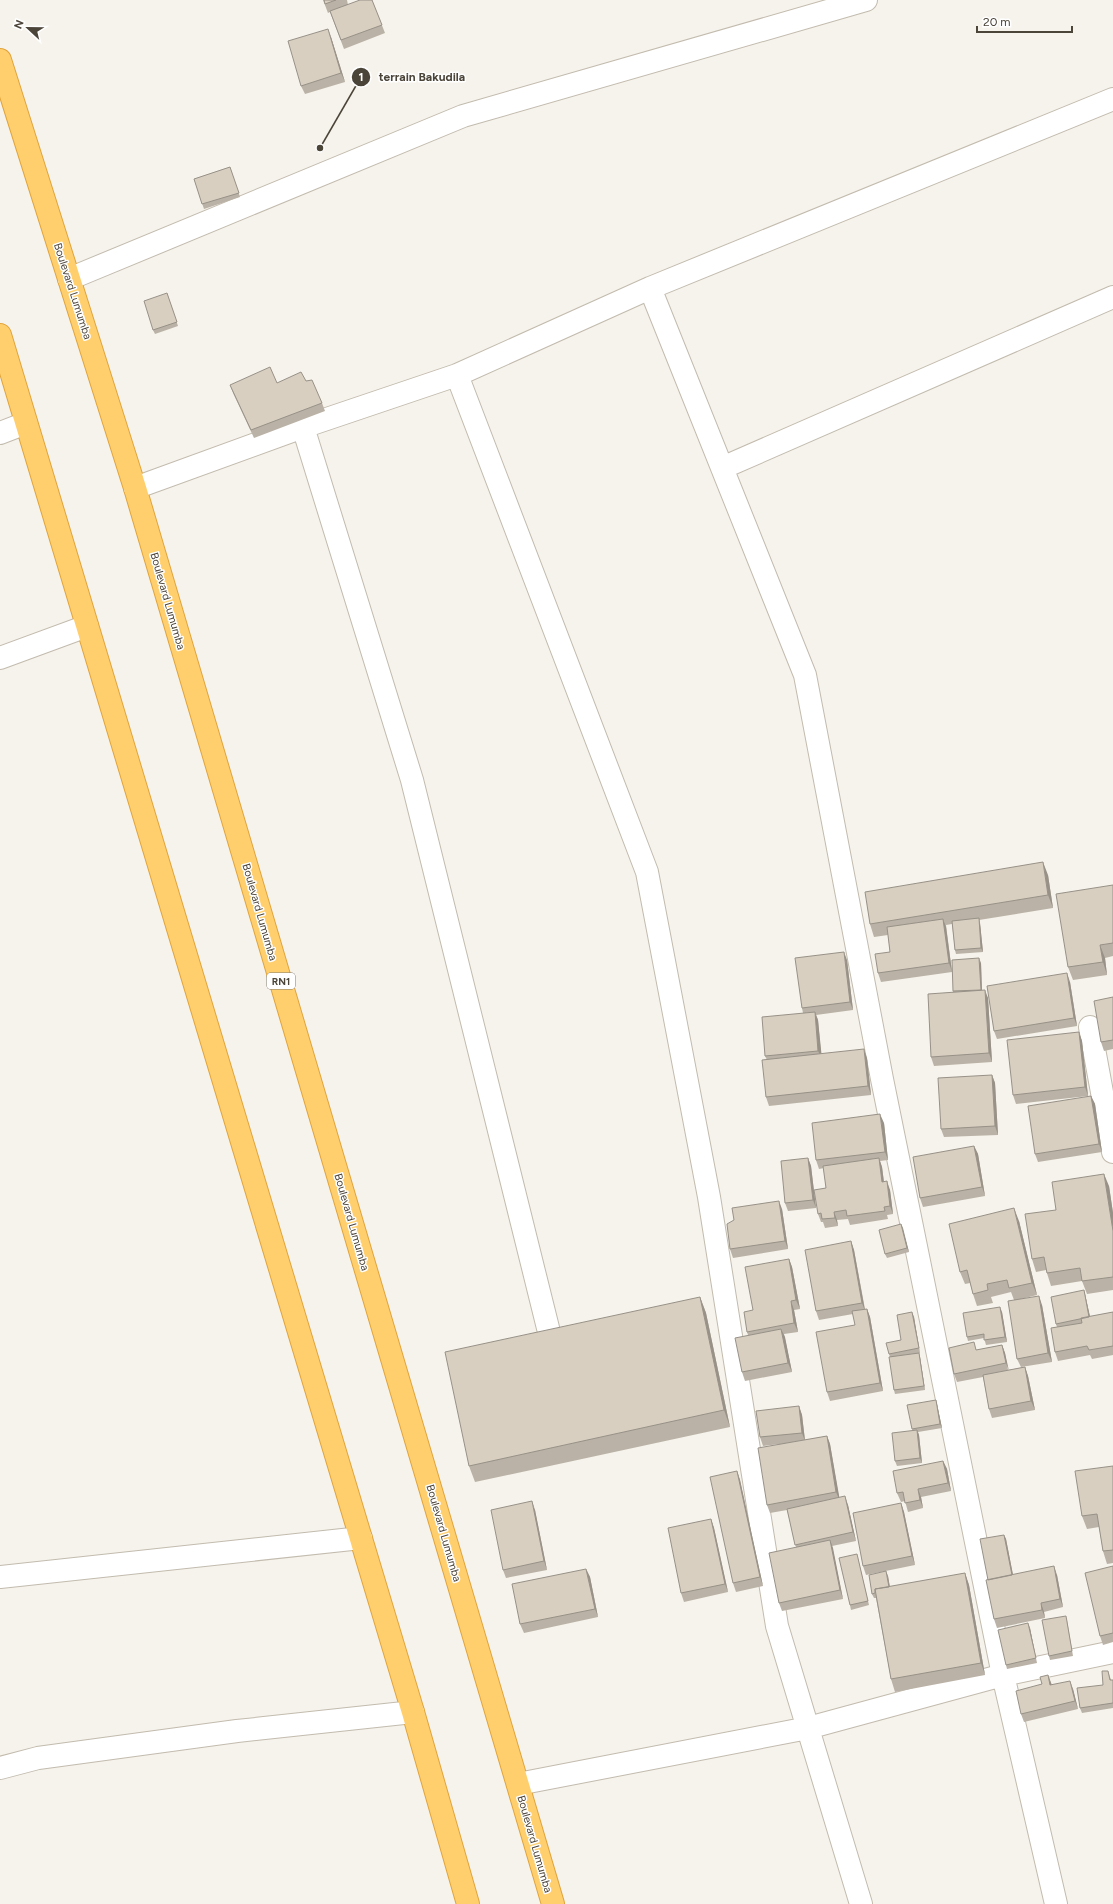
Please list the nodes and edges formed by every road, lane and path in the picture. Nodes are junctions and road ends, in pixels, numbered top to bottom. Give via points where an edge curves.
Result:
1 (866, 0) edge
2 (0, 60) edge
3 (1113, 99) edge
4 (69, 279) junction
5 (650, 288) junction
6 (1113, 297) edge
7 (0, 335) edge
8 (457, 375) junction
9 (26, 423) junction
10 (303, 427) junction
11 (0, 434) edge
12 (722, 468) junction
13 (135, 488) junction
14 (87, 626) junction
15 (0, 658) edge
16 (1090, 1027) dead end
17 (1113, 1152) edge
18 (548, 1328) edge
19 (361, 1538) junction
20 (0, 1577) edge
21 (1113, 1652) edge
22 (1003, 1675) junction
23 (413, 1712) junction
24 (808, 1728) junction
25 (0, 1768) edge
26 (518, 1784) junction
27 (468, 1904) edge
28 (553, 1904) edge
29 (861, 1904) edge
30 (1056, 1904) edge

1 - 4 street via 463,116
2 - 4 highway, Boulevard Lumumba / RN1
3 - 5 street
4 - 13 highway, Boulevard Lumumba / RN1
5 - 8 street
5 - 12 street
6 - 12 street
7 - 9 highway
8 - 10 street
8 - 24 street via 647,872 709,1198 777,1626
9 - 11 street
9 - 14 highway
10 - 13 street
10 - 18 street via 412,780
12 - 22 street via 805,675 882,1079
13 - 26 highway, Boulevard Lumumba / RN1
14 - 15 street
14 - 19 highway
16 - 17 street
19 - 20 street
19 - 23 highway
21 - 22 street
22 - 24 street
22 - 30 street
23 - 25 street via 237,1731 38,1758
23 - 27 highway
24 - 26 street
24 - 29 street
26 - 28 highway, Boulevard Lumumba / RN1

